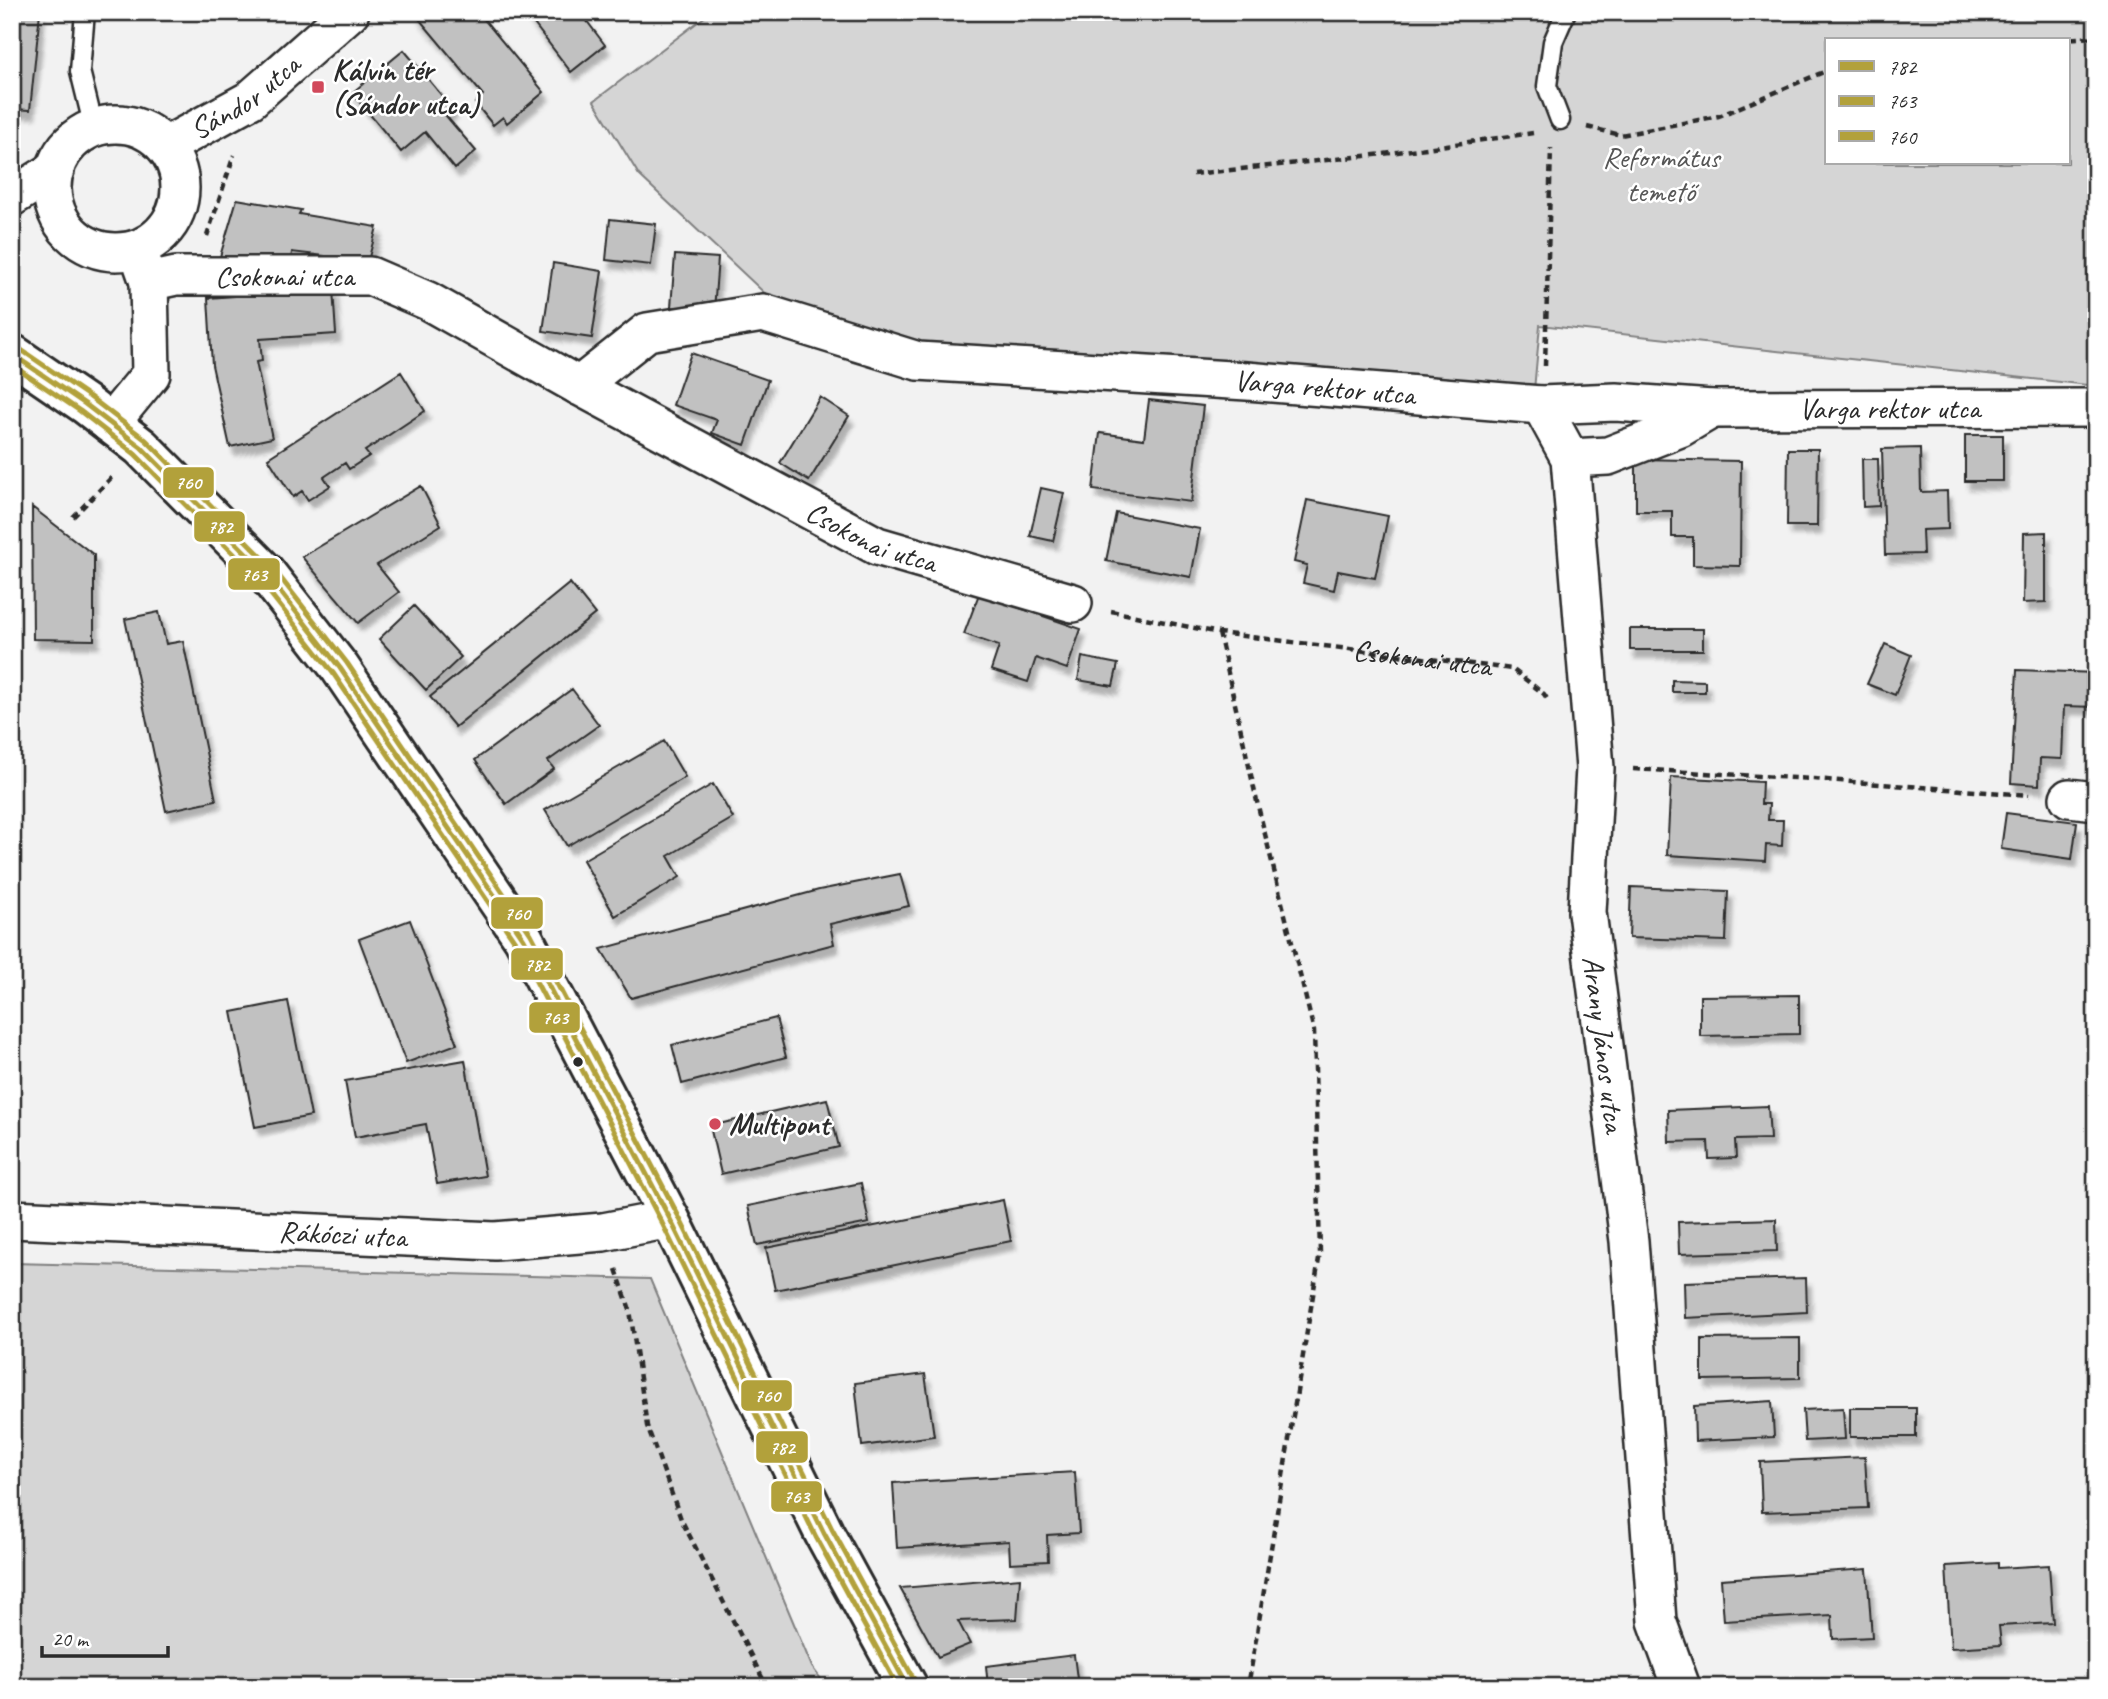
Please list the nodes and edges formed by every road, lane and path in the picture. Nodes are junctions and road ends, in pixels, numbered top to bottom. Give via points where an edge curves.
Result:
1 (85, 12) edge
2 (350, 12) edge
3 (1566, 12) edge
4 (2096, 37) edge
5 (2070, 39) edge
6 (1825, 71) edge
7 (1560, 120) junction
8 (94, 128) junction
9 (166, 146) junction
10 (55, 170) junction
11 (1193, 174) dead end
12 (12, 197) edge
13 (137, 248) junction
14 (149, 282) junction
15 (12, 354) edge
16 (579, 386) junction
17 (1543, 389) junction
18 (2096, 408) edge
19 (1712, 409) junction
20 (110, 424) junction
21 (141, 447) junction
22 (1570, 458) junction
23 (73, 517) dead end
24 (1073, 603) joint
25 (1219, 633) junction
26 (1551, 705) dead end
27 (1626, 769) dead end
28 (2082, 799) edge
29 (12, 1219) edge
30 (670, 1219) junction
31 (603, 1231) junction
32 (767, 1687) edge
33 (908, 1687) edge
34 (1248, 1687) edge
35 (1681, 1687) edge

1 - 8 lane via 80,71
2 - 9 street, Sándor utca via 250,100
3 - 7 lane via 1553,42 1547,86
4 - 5 path
6 - 7 path via 1719,116 1621,135
7 - 11 path via 1530,135
7 - 17 path via 1550,150
8 - 9 street via 113,123 133,125
8 - 10 street via 76,137
9 - 13 street via 176,163 178,204 156,238
10 - 12 street
10 - 13 street via 55,208 64,226 97,249
13 - 14 street
14 - 16 street, Csokonai utca via 176,276 370,276 428,301
14 - 20 street via 151,374
15 - 20 main road
16 - 17 street, Varga rektor utca via 647,332 763,313 918,361 1247,381
16 - 24 street, Csokonai utca via 877,546
17 - 19 street, Varga rektor utca via 1616,402
17 - 22 street, Arany János utca
18 - 19 street, Varga rektor utca
19 - 22 street via 1680,428 1608,456
20 - 21 main road
21 - 23 path
21 - 30 main road via 265,572 340,668 524,939
22 - 35 street, Arany János utca via 1595,768 1587,912 1629,1241 1657,1621
24 - 25 path, Csokonai utca
25 - 26 path, Csokonai utca via 1512,669
25 - 34 path via 1314,1031 1320,1253
27 - 28 path
29 - 31 street, Rákóczi utca via 495,1241
30 - 31 street, Rákóczi utca
30 - 33 main road via 824,1534
31 - 32 path via 630,1310 647,1426 681,1519

